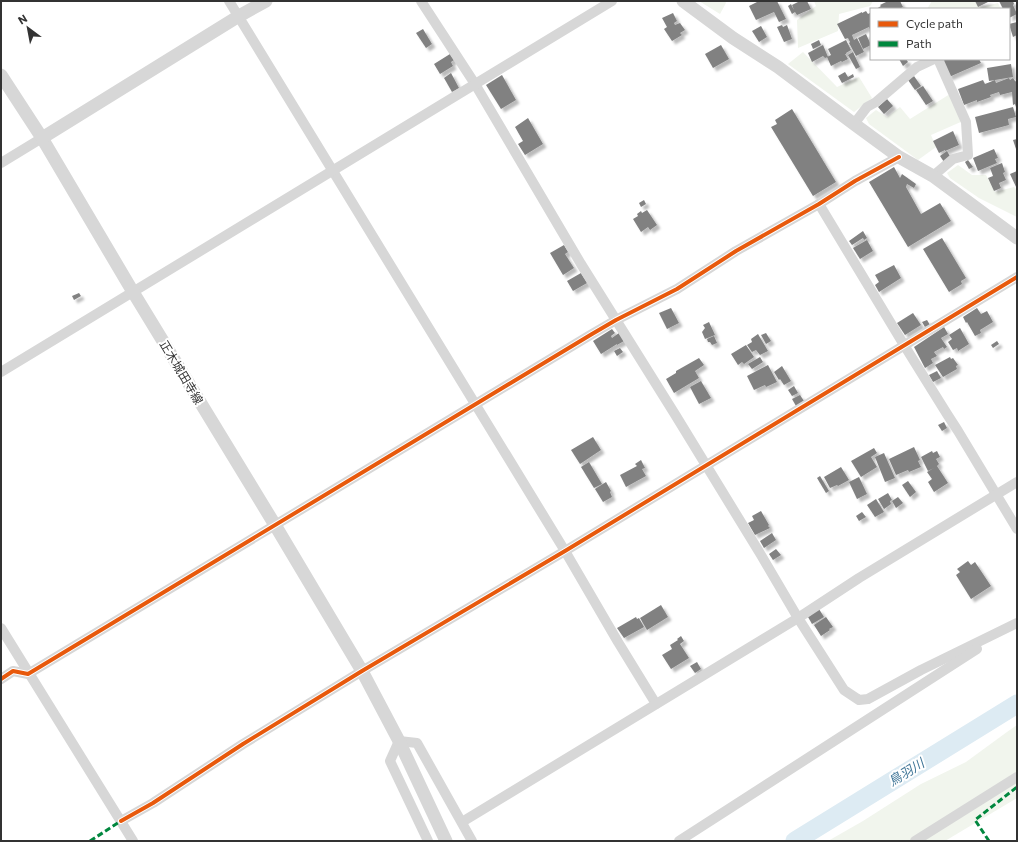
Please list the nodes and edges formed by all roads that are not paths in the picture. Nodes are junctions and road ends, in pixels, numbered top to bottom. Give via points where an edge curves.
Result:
1 (229, 1) edge
2 (266, 1) edge
3 (421, 1) edge
4 (612, 1) edge
5 (683, 1) edge
6 (239, 16) junction
7 (932, 60) edge
8 (938, 60) edge
9 (1, 75) edge
10 (475, 84) junction
11 (854, 124) junction
12 (42, 138) junction
13 (899, 157) junction
14 (1, 163) edge
15 (332, 171) junction
16 (933, 176) junction
17 (819, 204) junction
18 (1015, 235) edge
19 (1017, 277) edge
20 (133, 292) junction
21 (616, 320) junction
22 (904, 345) junction
23 (1, 372) edge
24 (475, 404) junction
25 (706, 466) junction
26 (1017, 482) edge
27 (996, 494) junction
28 (275, 525) junction
29 (1017, 529) edge
30 (565, 551) junction
31 (798, 618) junction
32 (1017, 624) edge
33 (1, 628) edge
34 (362, 671) junction
35 (28, 674) junction
36 (1, 679) edge
37 (656, 704) junction
38 (399, 741) junction
39 (1017, 777) edge
40 (121, 822) junction
41 (462, 822) junction
42 (427, 840) edge
43 (133, 841) edge
44 (446, 841) edge
45 (472, 841) edge
46 (679, 841) edge
47 (915, 841) edge

1 - 6 street
2 - 6 street
3 - 10 street
4 - 10 street
5 - 11 street
6 - 12 street
6 - 15 street
7 - 11 street via 917,67 867,108
8 - 16 street via 966,122 968,154 953,159
9 - 12 street, 正木城田寺線
10 - 15 street
10 - 21 street via 580,264
11 - 13 street
12 - 14 street
12 - 20 street, 正木城田寺線
13 - 16 street
13 - 17 street
15 - 20 street
15 - 24 street
16 - 18 street
17 - 21 street via 736,251 677,289
17 - 22 street
19 - 22 street
20 - 23 street
20 - 28 street, 正木城田寺線
21 - 24 street
21 - 25 street
22 - 25 street
22 - 27 street
24 - 28 street
24 - 30 street
25 - 30 street
25 - 31 street
26 - 27 street
27 - 29 street
27 - 31 street
28 - 34 street, 正木城田寺線
28 - 35 street
30 - 34 street
30 - 37 street
31 - 32 street via 844,690 859,700 868,699 921,670
31 - 37 street
32 - 46 street
33 - 35 street
34 - 38 street, 正木城田寺線
34 - 40 street
35 - 36 street via 13,671
35 - 40 street
37 - 41 street
38 - 41 street via 417,743
38 - 42 street via 390,761
38 - 44 street, 正木城田寺線
39 - 47 street
40 - 43 street
41 - 45 street

